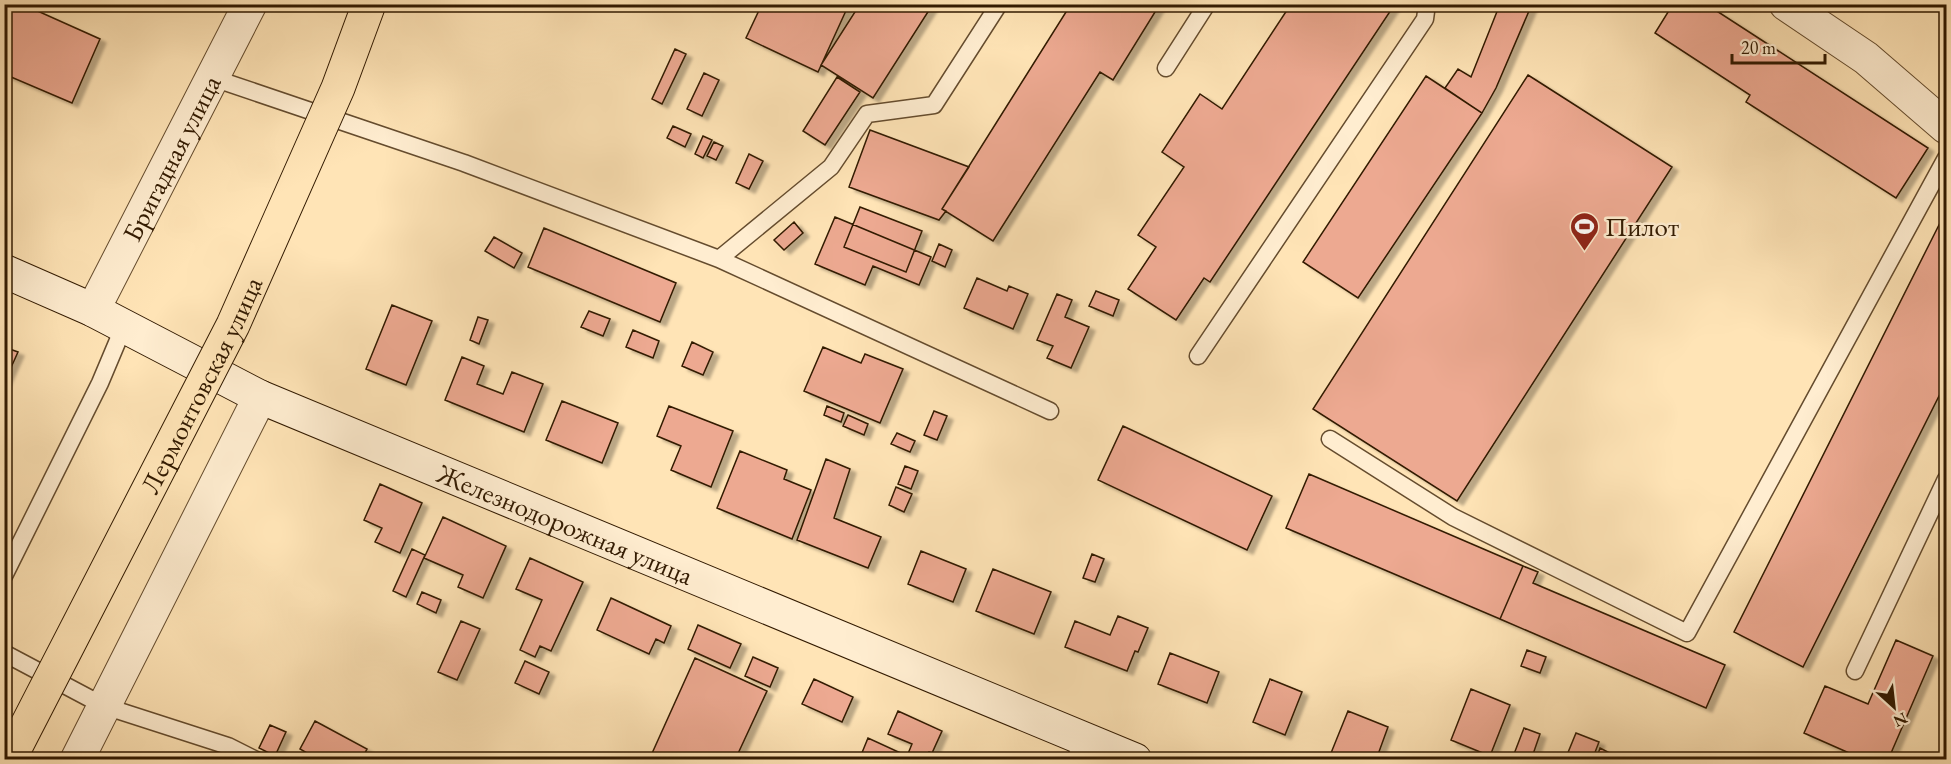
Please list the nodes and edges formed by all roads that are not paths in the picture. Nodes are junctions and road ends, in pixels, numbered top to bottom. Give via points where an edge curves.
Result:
1 (250, 4) edge
2 (369, 4) edge
3 (999, 4) edge
4 (1207, 4) edge
5 (1427, 4) edge
6 (1786, 4) edge
7 (1166, 68) dead end
8 (213, 78) junction
9 (1947, 127) edge
10 (1947, 158) edge
11 (719, 259) junction
12 (4, 271) edge
13 (93, 310) junction
14 (124, 326) junction
15 (1198, 356) dead end
16 (260, 398) junction
17 (1050, 411) dead end
18 (1330, 439) dead end
19 (1947, 479) edge
20 (4, 576) edge
21 (4, 653) edge
22 (1855, 671) dead end
23 (104, 706) junction
24 (1080, 750) edge
25 (11, 756) dead end
26 (77, 759) edge
27 (256, 759) edge
28 (1135, 759) edge

1 - 8 street, Бригадная улица
2 - 25 main road, Лермонтовская улица, bridge via 338,88 233,325
3 - 11 lane via 934,105 867,114 831,167
4 - 7 lane
5 - 15 lane via 1425,19
6 - 9 street via 1866,58
8 - 11 lane via 464,163
8 - 13 street, Бригадная улица
10 - 18 lane via 1687,633 1453,516
11 - 17 lane
12 - 13 street, Железнодорожная улица
13 - 14 street, Железнодорожная улица
14 - 16 street, Железнодорожная улица
14 - 20 lane via 100,383
16 - 23 street
16 - 24 street, Железнодорожная улица
19 - 22 lane
21 - 23 lane
23 - 26 street
23 - 27 lane via 228,746
24 - 28 street, Железнодорожная улица

